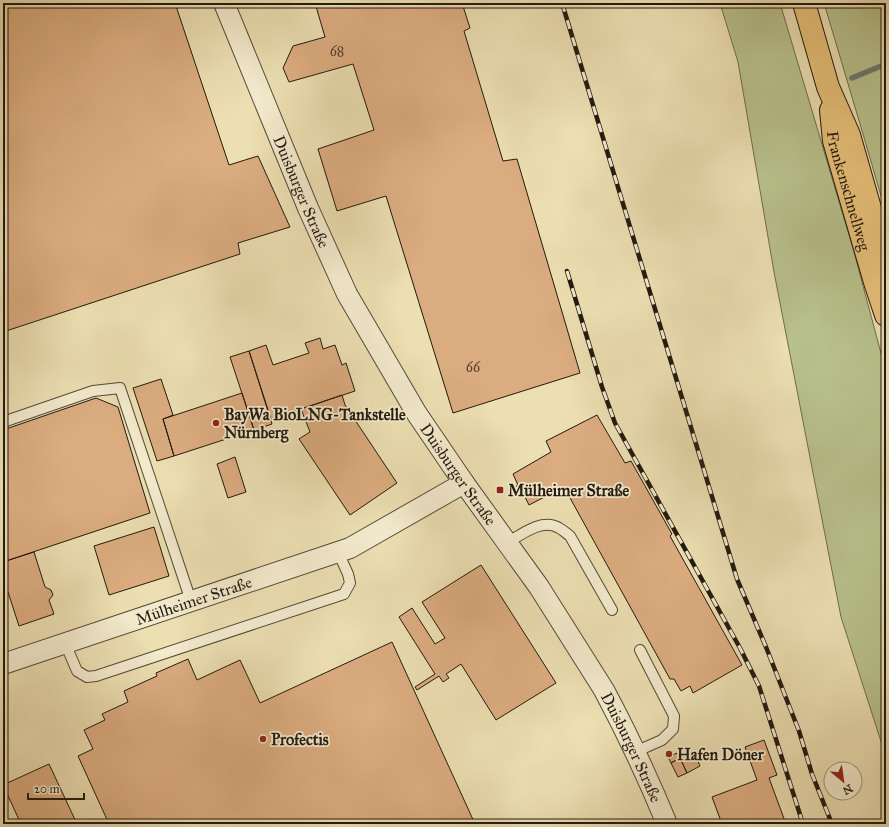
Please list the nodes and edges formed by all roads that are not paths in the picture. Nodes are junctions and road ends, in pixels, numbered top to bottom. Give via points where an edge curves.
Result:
1 (224, 3) edge
2 (804, 3) edge
3 (828, 86) junction
4 (886, 264) edge
5 (886, 315) edge
6 (3, 422) edge
7 (464, 483) junction
8 (507, 543) junction
9 (338, 552) junction
10 (191, 601) junction
11 (612, 610) dead end
12 (65, 644) junction
13 (640, 650) dead end
14 (3, 664) edge
15 (635, 752) junction
16 (667, 824) edge

1 - 7 street, Duisburger Straße via 308,208 347,294 416,414
2 - 3 highway, Frankenschnellweg
3 - 4 highway, Frankenschnellweg via 849,135
3 - 5 highway, Frankenschnellweg via 834,140
6 - 10 lane via 93,391 120,388
7 - 8 street, Duisburger Straße
7 - 9 street, Mülheimer Straße via 350,548
8 - 11 lane via 546,524 559,528 570,536
8 - 15 street, Duisburger Straße via 539,587 604,690
9 - 10 street, Mülheimer Straße
9 - 12 lane via 350,584 344,594 87,678 77,671
10 - 12 street, Mülheimer Straße
12 - 14 street, Mülheimer Straße
13 - 15 lane via 674,716 673,729 662,740
15 - 16 street, Duisburger Straße

